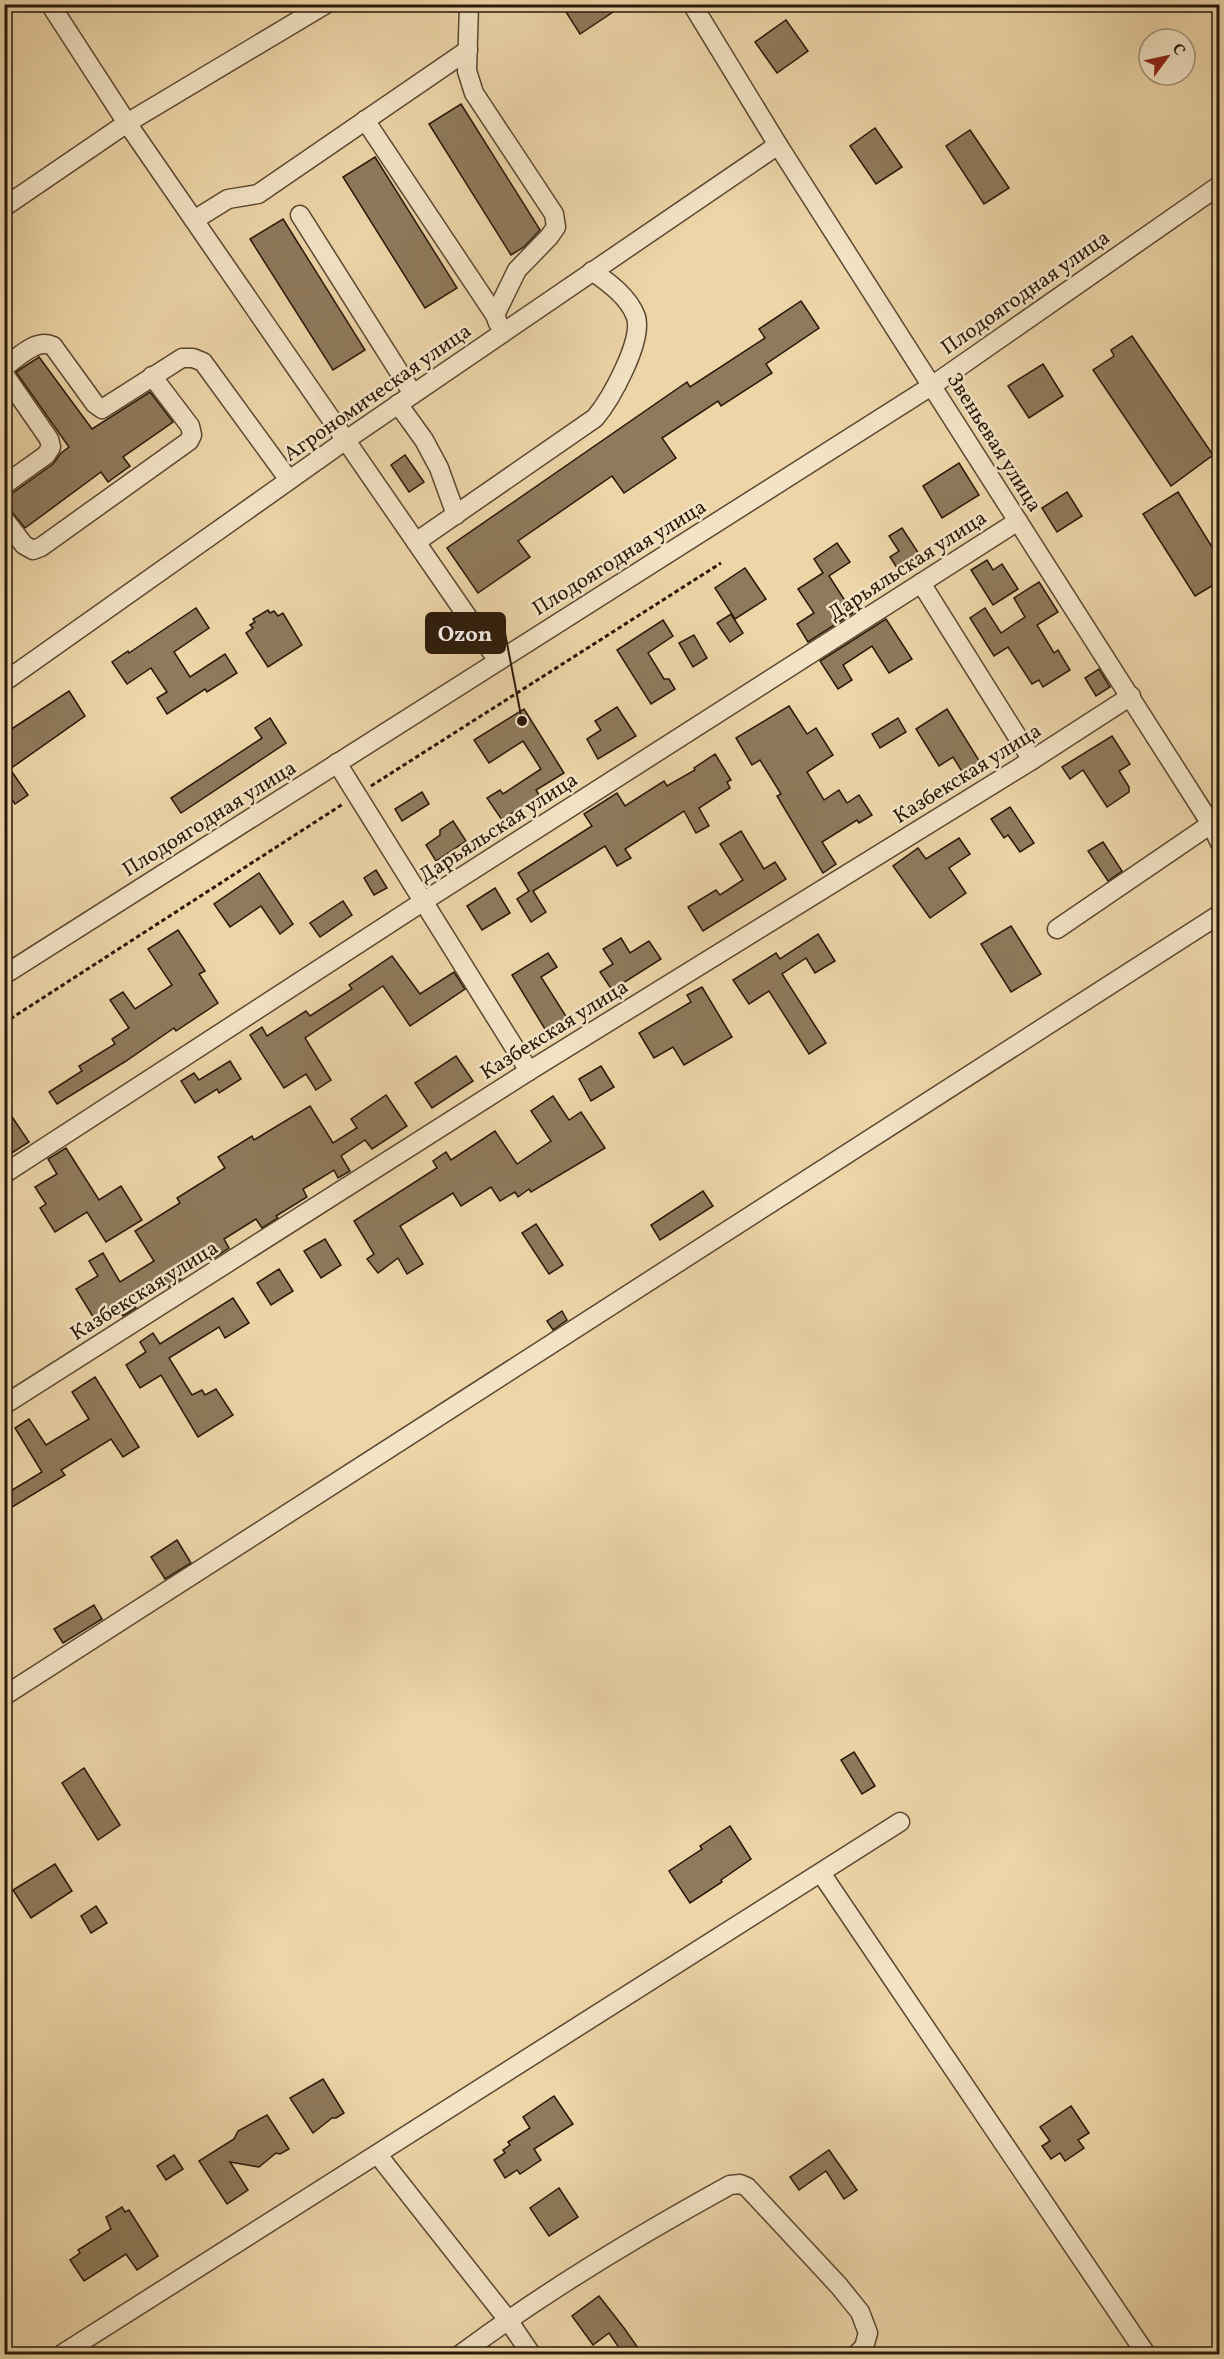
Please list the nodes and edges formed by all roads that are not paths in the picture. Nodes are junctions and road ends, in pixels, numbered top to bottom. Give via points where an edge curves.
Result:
1 (50, 4) edge
2 (326, 4) edge
3 (469, 4) edge
4 (702, 8) edge
5 (468, 50) junction
6 (365, 120) junction
7 (127, 123) junction
8 (778, 145) junction
9 (1217, 191) edge
10 (4, 207) edge
11 (300, 215) dead end
12 (194, 220) junction
13 (592, 271) junction
14 (495, 315) junction
15 (501, 333) junction
16 (4, 369) edge
17 (4, 374) edge
18 (153, 376) junction
19 (933, 385) junction
20 (405, 399) junction
21 (346, 440) junction
22 (289, 480) junction
23 (4, 485) edge
24 (456, 515) junction
25 (4, 519) edge
26 (1018, 521) junction
27 (416, 542) junction
28 (921, 583) junction
29 (498, 661) junction
30 (4, 682) edge
31 (1131, 696) junction
32 (1032, 760) junction
33 (337, 764) junction
34 (1211, 824) junction
35 (1220, 843) edge
36 (424, 901) junction
37 (1220, 914) edge
38 (1057, 929) dead end
39 (4, 975) edge
40 (529, 1071) junction
41 (4, 1174) edge
42 (4, 1405) edge
43 (4, 1696) edge
44 (900, 1822) dead end
45 (821, 1873) junction
46 (378, 2155) junction
47 (508, 2320) junction
48 (62, 2355) edge
49 (461, 2355) edge
50 (531, 2355) edge
51 (857, 2355) edge
52 (1146, 2355) edge

1 - 7 street
2 - 7 street
3 - 5 street
4 - 8 street, Звеньевая улица
5 - 6 street
5 - 14 street via 467,71 474,93 554,214 556,227 518,270
6 - 12 street via 258,194 228,199
6 - 14 street
7 - 10 street
7 - 12 street
8 - 13 street, Агрономическая улица
8 - 19 street, Звеньевая улица
9 - 19 street, Плодоягодная улица
11 - 20 street
12 - 21 street
13 - 15 street, Агрономическая улица
13 - 24 street via 611,285 636,316 635,341 614,392 595,418
14 - 15 street
15 - 20 street, Агрономическая улица
16 - 18 street via 37,344 46,343 53,346 102,409
17 - 23 street via 51,447 46,455
18 - 22 street via 182,358 203,362
18 - 25 street via 190,426 189,441 41,547 33,550 24,545
19 - 26 street, Звеньевая улица
19 - 29 street, Плодоягодная улица
20 - 21 street, Агрономическая улица
20 - 24 street via 439,468
21 - 22 street, Агрономическая улица
21 - 27 street
22 - 30 street, Агрономическая улица
24 - 27 street
26 - 28 street, Дарьяльская улица
26 - 31 street, Звеньевая улица
27 - 29 street
28 - 32 street
28 - 36 street, Дарьяльская улица
29 - 33 street, Плодоягодная улица
31 - 32 street, Казбекская улица
31 - 34 street, Звеньевая улица
32 - 40 street, Казбекская улица
33 - 36 street
33 - 39 street, Плодоягодная улица
34 - 35 street, Звеньевая улица
34 - 38 street
36 - 40 street
36 - 41 street, Дарьяльская улица
37 - 43 street
40 - 42 street, Казбекская улица
44 - 45 street
45 - 46 street
45 - 52 street
46 - 47 street
46 - 48 street
47 - 49 street
47 - 50 street
47 - 51 street via 644,2232 730,2185 740,2184 747,2187 860,2312 868,2333

